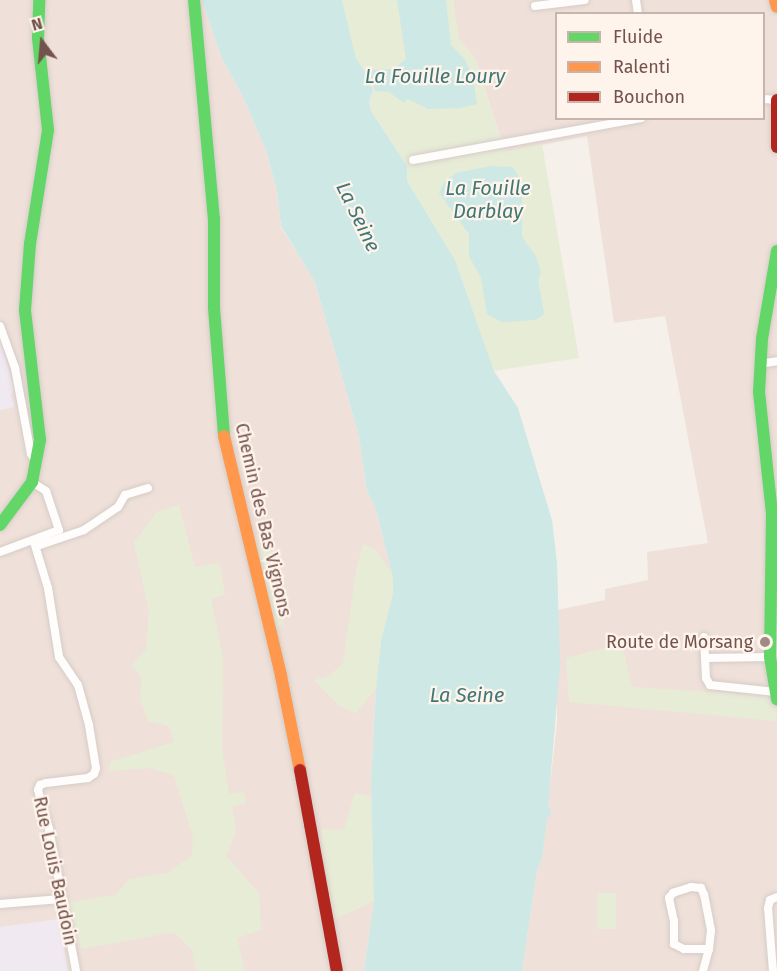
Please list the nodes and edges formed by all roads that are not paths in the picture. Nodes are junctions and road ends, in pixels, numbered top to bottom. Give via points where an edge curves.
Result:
1 (39, 0) edge
2 (194, 0) edge
3 (585, 0) edge
4 (775, 0) edge
5 (535, 6) dead end
6 (777, 7) edge
7 (777, 100) edge
8 (629, 120) edge
9 (777, 147) edge
10 (413, 160) dead end
11 (777, 252) edge
12 (0, 327) edge
13 (777, 361) edge
14 (759, 364) junction
15 (37, 463) junction
16 (32, 482) junction
17 (148, 488) dead end
18 (0, 525) edge
19 (34, 542) junction
20 (0, 552) edge
21 (704, 637) dead end
22 (770, 657) junction
23 (705, 658) junction
24 (776, 695) edge
25 (777, 897) edge
26 (61, 899) junction
27 (0, 904) edge
28 (710, 949) junction
29 (76, 971) edge
30 (337, 971) edge
31 (703, 971) edge
32 (773, 971) edge

1 - 15 street via 38,38 48,130 30,244 25,310 40,430
2 - 30 street, Chemin des Bas Vignons via 213,219 214,308 223,430 281,676
3 - 5 street
4 - 6 street
7 - 9 street
8 - 10 street
11 - 14 street
12 - 15 street via 13,361 31,454
13 - 14 street
14 - 22 street via 760,417 772,513
15 - 16 street
16 - 18 street
16 - 19 street via 46,491 59,530
17 - 19 street via 125,495 118,507 84,530 40,545
19 - 20 street
19 - 26 street, Rue Louis Baudoin via 48,588 59,657 78,685 96,768 88,778 39,787
21 - 23 street
22 - 23 street
22 - 24 street
23 - 24 street via 706,678 711,687
25 - 32 street via 770,900 768,908
26 - 27 street
26 - 29 street, Rue Louis Baudoin
28 - 28 street via 709,912 701,888 673,893 669,898 674,945
28 - 31 street

